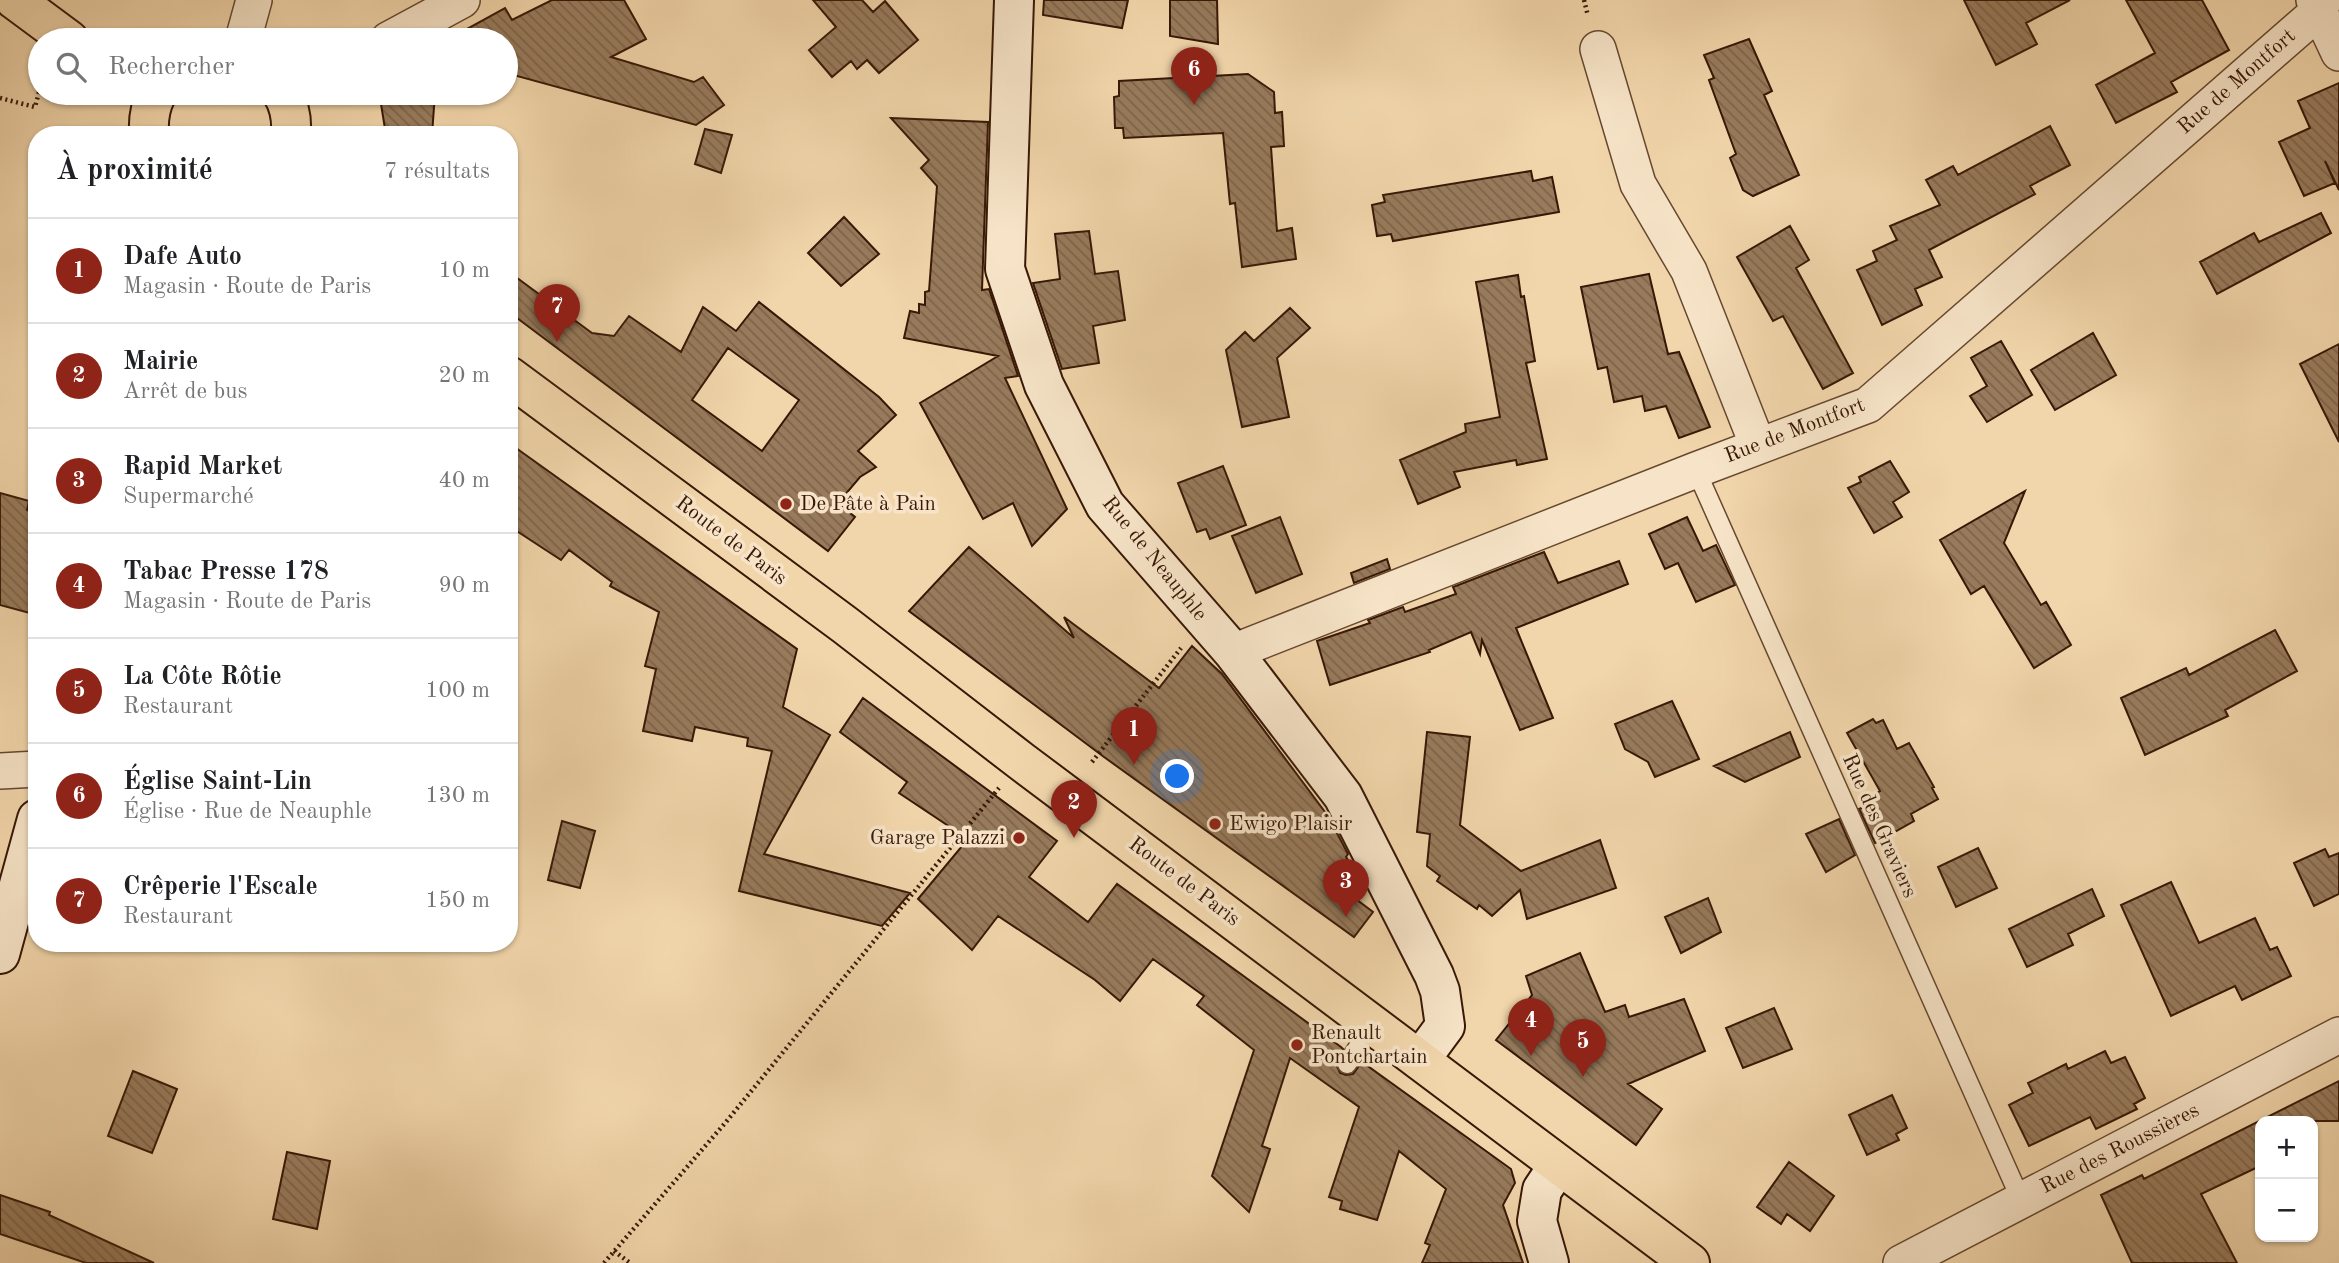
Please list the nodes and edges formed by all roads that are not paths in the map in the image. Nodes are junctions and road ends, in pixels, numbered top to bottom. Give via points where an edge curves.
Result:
1 (15, 0) edge
2 (254, 0) edge
3 (462, 0) edge
4 (1014, 0) edge
5 (2319, 4) edge
6 (53, 28) edge
7 (246, 28) edge
8 (410, 28) edge
9 (1598, 49) dead end
10 (2339, 53) edge
11 (518, 383) edge
12 (1758, 446) junction
13 (1696, 470) junction
14 (1233, 652) junction
15 (28, 769) edge
16 (0, 771) edge
17 (28, 852) edge
18 (0, 954) edge
19 (1373, 1024) junction
20 (2339, 1035) edge
21 (1420, 1060) junction
22 (1347, 1064) dead end
23 (1558, 1166) junction
24 (2021, 1200) junction
25 (1549, 1263) edge
26 (1690, 1263) edge
27 (1901, 1263) edge

1 - 6 main road
2 - 7 street
3 - 8 street
4 - 14 street, Rue de Neauphle via 1005,269 1044,385 1105,505
5 - 10 street
5 - 12 street, Rue de Montfort via 1868,405
9 - 12 street via 1638,184 1689,271
11 - 19 main road, Route de Paris
12 - 13 street, Rue de Montfort
13 - 14 street, Rue de Montfort
13 - 24 lane, Rue des Graviers
14 - 21 street, Rue de Neauphle via 1343,796 1434,975 1445,1026
15 - 16 street
17 - 18 street
19 - 21 main road, Route de Paris
19 - 22 lane
20 - 24 street, Rue des Roussières
21 - 23 main road, Route de Paris
23 - 25 street via 1542,1190 1537,1221
23 - 26 main road, Route de Paris
24 - 27 street, Rue des Roussières

